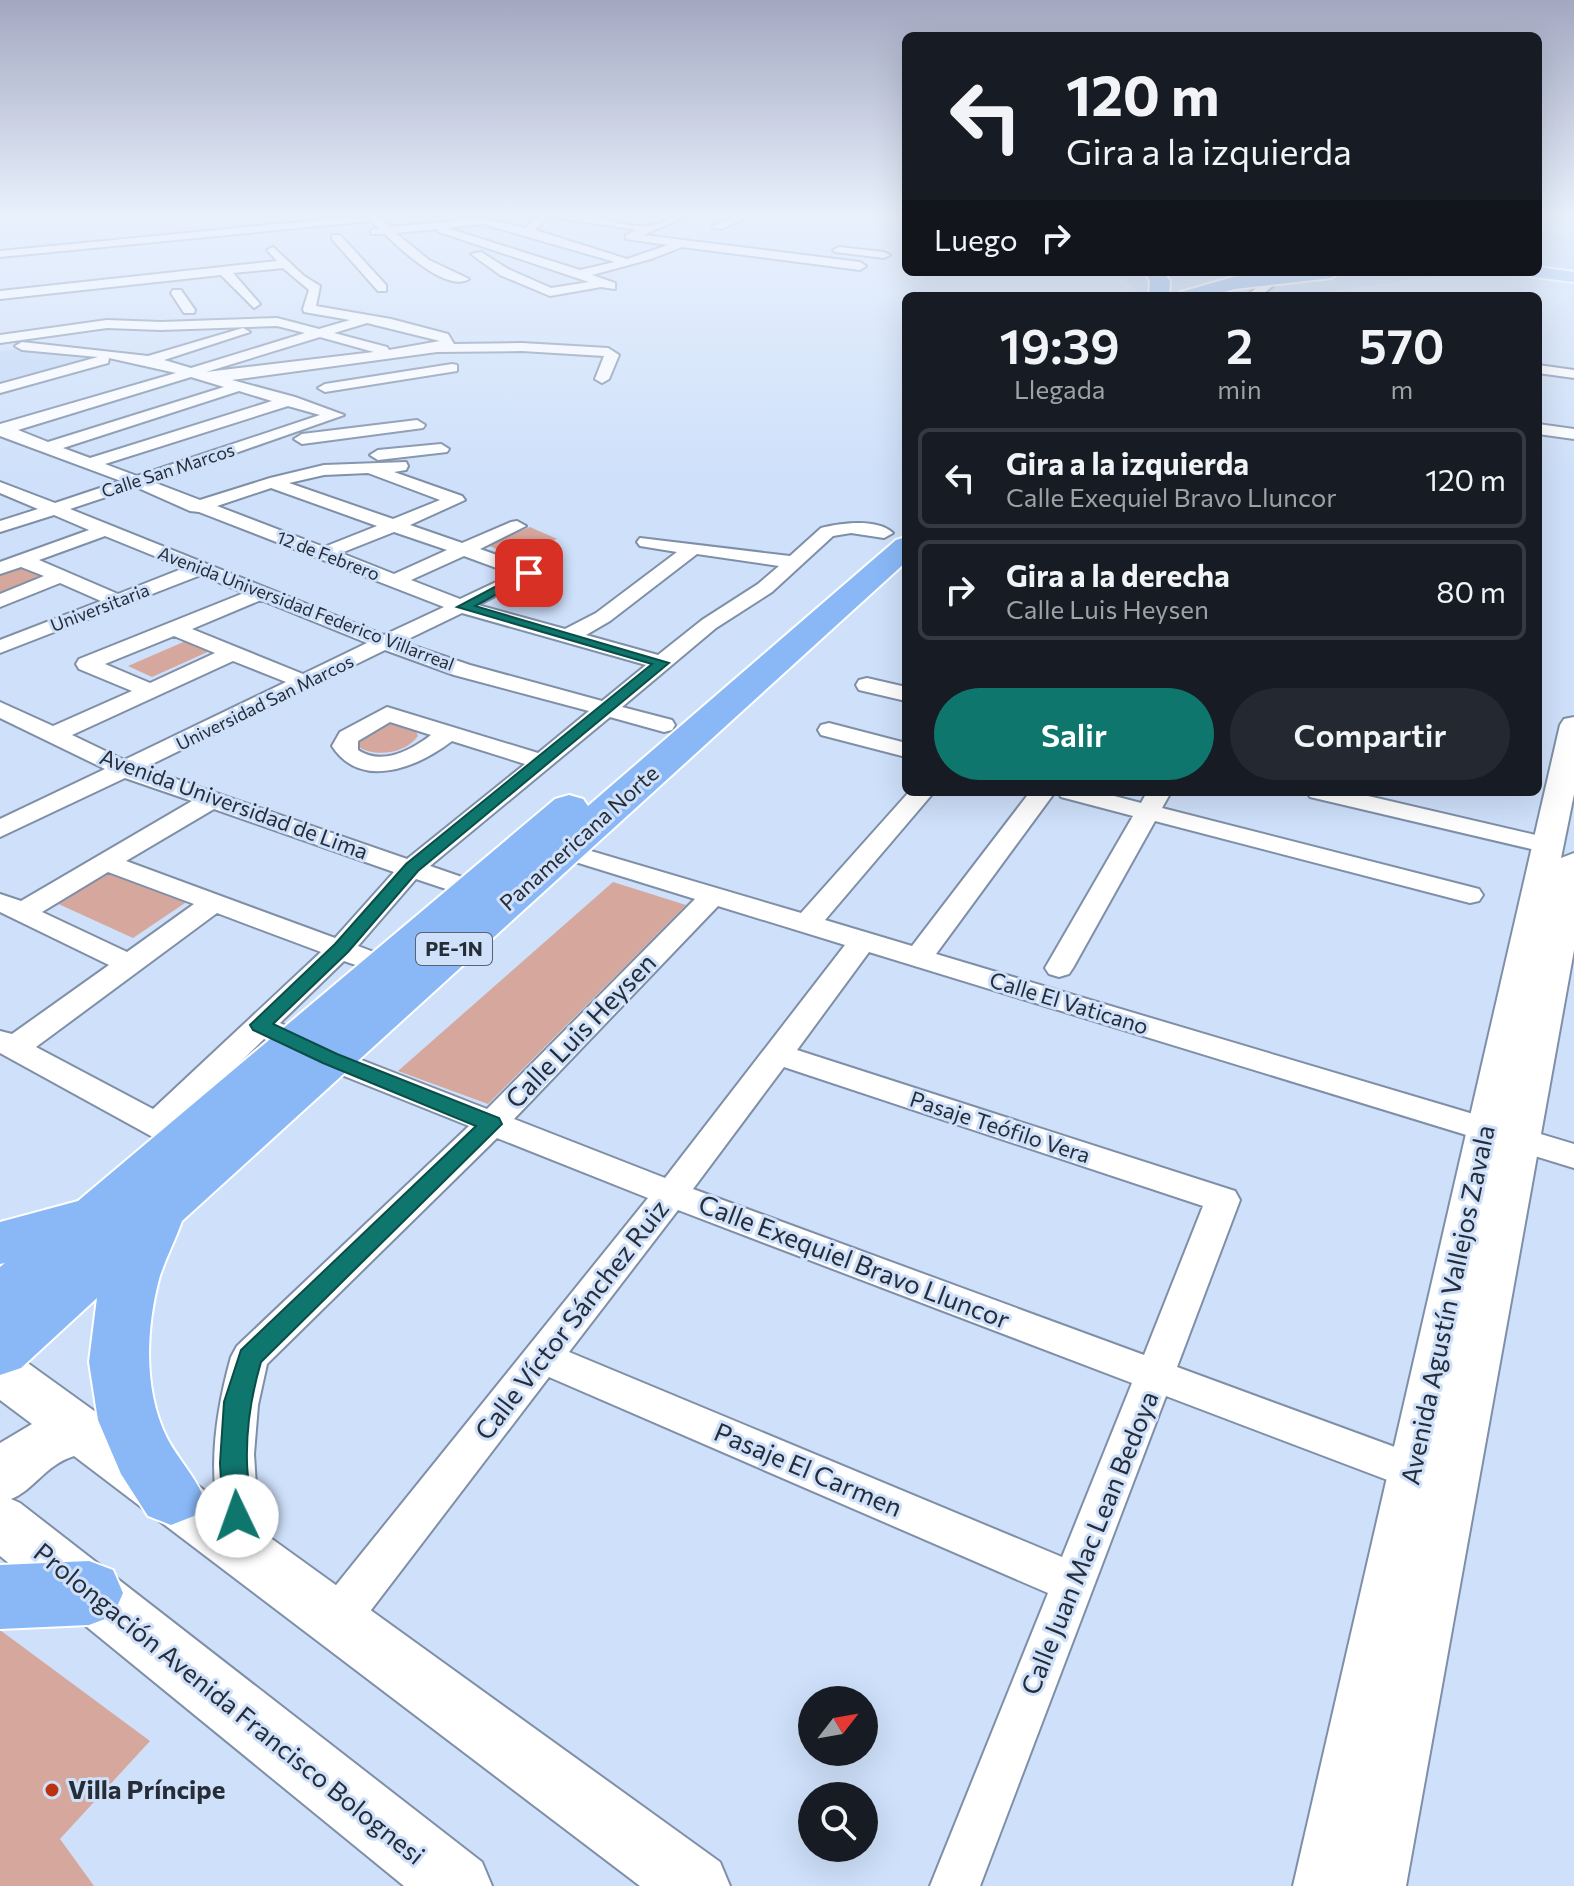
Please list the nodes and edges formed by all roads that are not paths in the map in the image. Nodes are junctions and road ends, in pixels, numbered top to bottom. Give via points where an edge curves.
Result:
1 (184, 303) edge
2 (311, 303) edge
3 (309, 309) junction
4 (189, 310) dead end
5 (366, 319) junction
6 (111, 320) junction
7 (277, 322) junction
8 (182, 324) junction
9 (318, 335) junction
10 (0, 342) edge
11 (46, 348) junction
12 (437, 348) junction
13 (398, 354) junction
14 (121, 355) junction
15 (148, 360) junction
16 (1542, 370) edge
17 (191, 372) junction
18 (1574, 374) edge
19 (213, 378) junction
20 (602, 379) dead end
21 (241, 386) junction
22 (325, 388) dead end
23 (0, 389) edge
24 (134, 389) junction
25 (290, 400) junction
26 (184, 404) junction
27 (32, 405) dead end
28 (79, 406) junction
29 (123, 423) junction
30 (417, 425) dead end
31 (1, 430) edge
32 (1542, 430) edge
33 (1574, 434) edge
34 (169, 439) junction
35 (255, 442) junction
36 (46, 448) junction
37 (441, 449) dead end
38 (87, 464) junction
39 (400, 466) dead end
40 (374, 470) junction
41 (295, 476) junction
42 (133, 482) junction
43 (273, 483) junction
44 (0, 487) edge
45 (196, 507) junction
46 (53, 509) junction
47 (394, 526) junction
48 (517, 526) dead end
49 (0, 527) edge
50 (105, 530) junction
51 (899, 531) edge
52 (646, 542) dead end
53 (462, 550) junction
54 (691, 550) junction
55 (323, 554) junction
56 (22, 560) junction
57 (793, 562) junction
58 (0, 568) edge
59 (200, 569) junction
60 (61, 576) junction
61 (393, 581) junction
62 (261, 593) junction
63 (0, 601) edge
64 (118, 601) junction
65 (463, 607) junction
66 (175, 629) junction
67 (567, 637) junction
68 (387, 644) junction
69 (0, 647) edge
70 (233, 653) junction
71 (662, 663) junction
72 (306, 683) junction
73 (867, 685) dead end
74 (149, 690) junction
75 (902, 693) edge
76 (608, 708) junction
77 (0, 709) edge
78 (664, 725) junction
79 (1574, 725) edge
80 (829, 730) dead end
81 (447, 734) junction
82 (53, 735) junction
83 (902, 749) edge
84 (544, 762) junction
85 (125, 770) junction
86 (919, 796) edge
87 (1040, 796) edge
88 (1103, 796) edge
89 (1335, 796) edge
90 (211, 800) junction
91 (1153, 802) edge
92 (3, 824) edge
93 (565, 851) junction
94 (1561, 853) edge
95 (107, 863) junction
96 (412, 868) junction
97 (473, 890) junction
98 (1470, 895) dead end
99 (713, 896) junction
100 (216, 901) junction
101 (11, 907) edge
102 (1568, 922) edge
103 (807, 924) junction
104 (863, 941) junction
105 (341, 948) junction
106 (918, 958) junction
107 (130, 964) junction
108 (385, 966) junction
109 (1059, 968) dead end
110 (295, 1042) junction
111 (7, 1044) edge
112 (777, 1054) junction
113 (491, 1124) junction
114 (170, 1132) junction
115 (1503, 1135) junction
116 (1574, 1156) edge
117 (671, 1194) junction
118 (1223, 1200) joint
119 (161, 1210) junction
120 (95, 1215) junction
121 (0, 1243) edge
122 (0, 1300) edge
123 (0, 1351) edge
124 (542, 1357) junction
125 (0, 1371) edge
126 (1156, 1376) junction
127 (82, 1431) junction
128 (1432, 1478) junction
129 (0, 1479) edge
130 (171, 1496) junction
131 (0, 1521) edge
132 (251, 1556) junction
133 (1074, 1583) junction
134 (89, 1593) junction
135 (0, 1597) edge
136 (336, 1620) junction
137 (458, 1886) edge
138 (696, 1886) edge
139 (955, 1886) edge
140 (1324, 1886) edge
141 (1375, 1886) edge

1 - 4 street
2 - 3 street
3 - 5 street
3 - 7 street via 307,316
5 - 9 street
5 - 12 street via 443,337 448,342
6 - 8 street
6 - 10 street
6 - 11 street via 102,329
7 - 8 street
7 - 9 street
7 - 15 street
8 - 14 street
9 - 13 street
9 - 17 street
10 - 11 street
11 - 14 street
12 - 13 street
12 - 20 street via 608,352 612,355
12 - 22 street via 458,372
13 - 19 street
14 - 15 street
14 - 23 street
15 - 17 street
16 - 18 street
17 - 19 street
17 - 24 street
19 - 21 street
21 - 25 street
21 - 26 street
24 - 26 street
24 - 28 street
25 - 34 street
25 - 35 street, Calle San Marcos via 336,415
26 - 29 street
27 - 28 street
28 - 29 street
28 - 31 street
29 - 34 street
29 - 36 street
30 - 35 street
31 - 36 street, 12 de Febrero
32 - 33 street
34 - 38 street
35 - 42 street, Calle San Marcos
36 - 38 street, 12 de Febrero
37 - 41 street via 323,461
38 - 42 street, 12 de Febrero
39 - 40 street
40 - 41 street via 328,469
40 - 47 street via 456,500
41 - 43 street
42 - 45 street, 12 de Febrero
42 - 46 street, Calle San Marcos
43 - 45 street
43 - 47 street
44 - 46 street, Avenida Universidad Federico Villarreal
45 - 55 street, 12 de Febrero
46 - 49 street, Calle San Marcos
46 - 50 street, Avenida Universidad Federico Villarreal
47 - 53 street
47 - 55 street
48 - 53 street
50 - 56 street
50 - 59 street, Avenida Universidad Federico Villarreal
51 - 57 street via 833,530
51 - 78 highway, Panamericana Norte / PE-1N
51 - 93 highway, Panamericana Norte / PE-1N
52 - 54 street
53 - 61 street
53 - 65 street, Universidad San Marcos via 529,573
54 - 57 street
54 - 67 street via 603,617
55 - 61 street, 12 de Febrero
56 - 58 street
56 - 60 street
57 - 71 street
59 - 62 street, Avenida Universidad Federico Villarreal
59 - 64 street, Universitaria
60 - 63 street
60 - 64 street
61 - 65 street, 12 de Febrero
62 - 66 street
62 - 68 street, Avenida Universidad Federico Villarreal
64 - 69 street, Universitaria
65 - 67 street, 12 de Febrero
65 - 68 street, Universidad San Marcos
66 - 70 street
66 - 74 street via 87,664
67 - 71 street, 12 de Febrero
68 - 72 street, Universidad San Marcos
68 - 76 street, Avenida Universidad Federico Villarreal via 462,670
70 - 72 street
70 - 74 street
71 - 76 street
72 - 85 street, Universidad San Marcos
73 - 75 street
74 - 82 street
76 - 78 street, Avenida Universidad Federico Villarreal
76 - 84 street
77 - 82 street, Avenida Universidad de Lima
78 - 97 highway, Panamericana Norte / PE-1N
79 - 94 street, Avenida Agustín Vallejos Zavala
80 - 83 street
81 - 81 street via 387,714 348,737 344,746 347,754 369,763 411,762
81 - 84 street
82 - 85 street, Avenida Universidad de Lima
84 - 96 street
85 - 90 street, Avenida Universidad de Lima
85 - 92 street, Universidad San Marcos
86 - 103 street
87 - 106 street
88 - 91 street
89 - 94 street
90 - 95 street
90 - 96 street, Avenida Universidad de Lima
91 - 98 street
91 - 109 street
93 - 99 street, Calle El Vaticano
93 - 110 highway, Panamericana Norte / PE-1N
94 - 102 street, Avenida Agustín Vallejos Zavala
94 - 115 street, Avenida Agustín Vallejos Zavala
95 - 100 street
95 - 101 street
96 - 97 street, Avenida Universidad de Lima
96 - 105 street
97 - 108 highway, Panamericana Norte / PE-1N
99 - 103 street, Calle El Vaticano
99 - 113 street, Calle Luis Heysen
100 - 105 street
100 - 107 street
101 - 107 street
102 - 115 street, Avenida Agustín Vallejos Zavala
103 - 104 street, Calle El Vaticano
104 - 106 street, Calle El Vaticano
104 - 112 street, Calle Víctor Sánchez Ruiz
105 - 108 street
105 - 110 street
106 - 115 street, Calle El Vaticano
107 - 111 street
108 - 110 highway, Panamericana Norte / PE-1N
110 - 113 street, Calle Exequiel Bravo Lluncor
110 - 114 highway, Panamericana Norte / PE-1N
110 - 119 highway, Panamericana Norte / PE-1N
111 - 114 street
112 - 117 street, Calle Víctor Sánchez Ruiz
112 - 118 street, Pasaje Teófilo Vera
113 - 117 street, Calle Exequiel Bravo Lluncor
113 - 132 street, Calle Luis Heysen via 250,1357 236,1402 233,1463 237,1516
114 - 120 highway, Panamericana Norte / PE-1N
115 - 116 street, Calle El Vaticano
115 - 128 street, Avenida Agustín Vallejos Zavala
117 - 124 street, Calle Víctor Sánchez Ruiz
117 - 126 street, Calle Exequiel Bravo Lluncor
118 - 126 street, Calle Juan Mac Lean Bedoya
119 - 123 highway, Panamericana Norte / PE-1N
119 - 130 highway via 138,1254 123,1302 117,1352 123,1402 141,1451
120 - 121 highway
120 - 122 highway, Panamericana Norte / PE-1N
124 - 133 street, Pasaje El Carmen
124 - 136 street, Calle Víctor Sánchez Ruiz
125 - 127 main road
126 - 128 street, Calle Exequiel Bravo Lluncor
126 - 133 street, Calle Juan Mac Lean Bedoya
127 - 129 main road via 27,1452
127 - 130 main road
128 - 140 street, Avenida Agustín Vallejos Zavala
128 - 141 street, Avenida Agustín Vallejos Zavala
130 - 132 main road
131 - 134 main road, Prolongación Avenida Francisco Bolognesi
132 - 136 main road
133 - 139 street, Calle Juan Mac Lean Bedoya
134 - 135 highway
134 - 137 main road, Prolongación Avenida Francisco Bolognesi
136 - 138 main road

